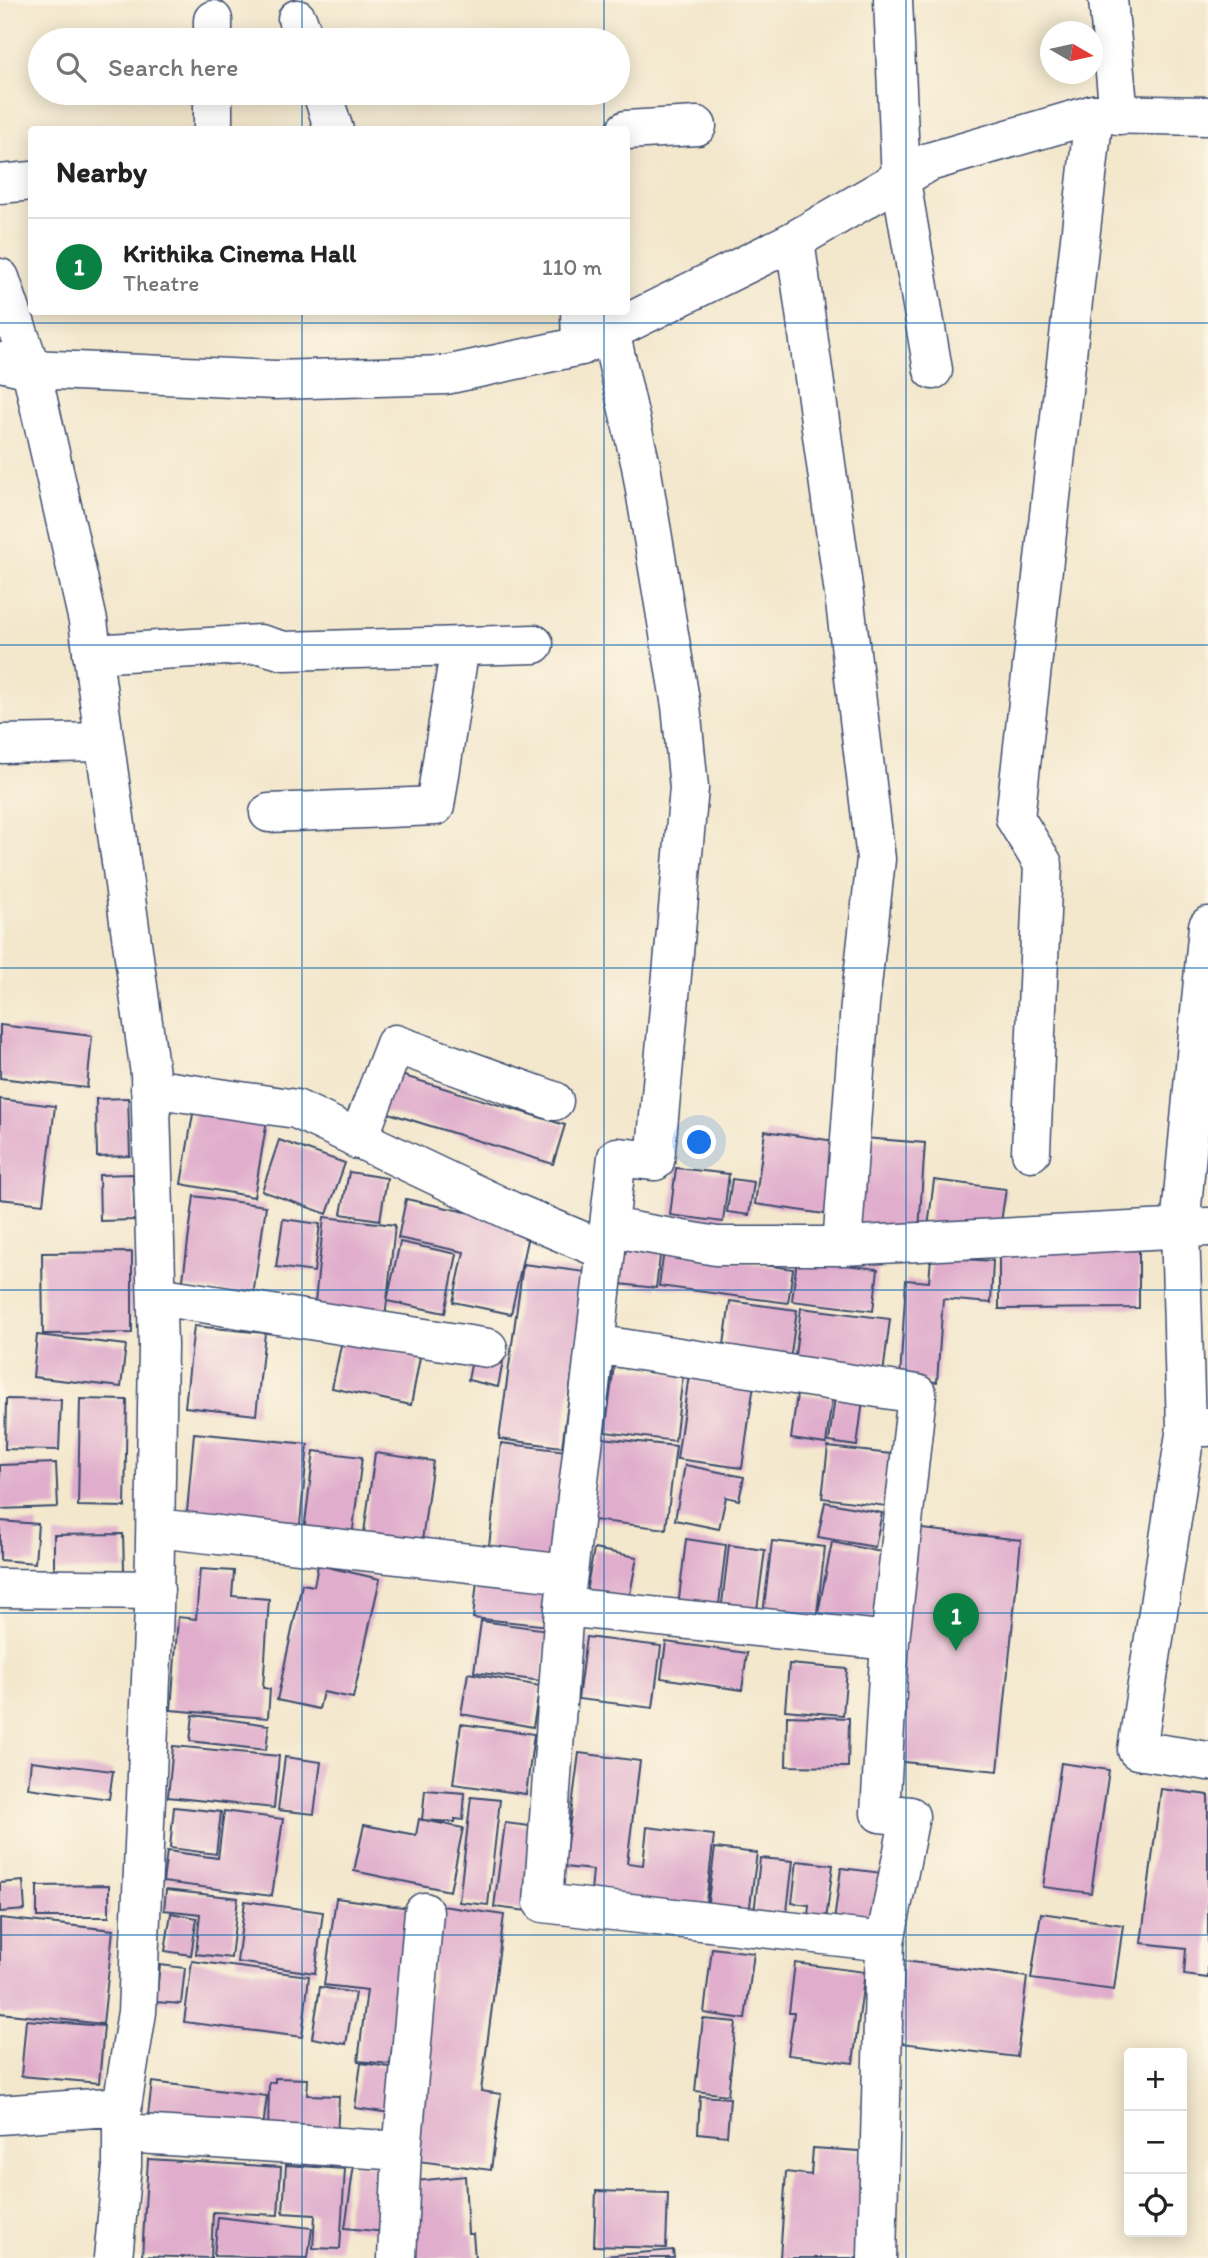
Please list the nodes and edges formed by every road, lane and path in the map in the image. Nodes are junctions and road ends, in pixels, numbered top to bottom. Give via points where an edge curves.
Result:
1 (893, 0) edge
2 (1108, 0) edge
3 (213, 105) edge
4 (326, 105) edge
5 (1107, 115) junction
6 (1208, 116) edge
7 (696, 125) dead end
8 (213, 126) edge
9 (333, 126) edge
10 (630, 130) edge
11 (28, 181) edge
12 (901, 181) junction
13 (0, 184) edge
14 (796, 240) junction
15 (0, 278) edge
16 (630, 312) edge
17 (622, 315) edge
18 (590, 329) edge
19 (15, 366) edge
20 (933, 370) dead end
21 (534, 643) dead end
22 (460, 646) junction
23 (92, 654) junction
24 (104, 742) junction
25 (0, 744) edge
26 (269, 813) dead end
27 (1208, 926) edge
28 (150, 1088) junction
29 (554, 1101) dead end
30 (358, 1140) junction
31 (1031, 1152) dead end
32 (1194, 1228) edge
33 (607, 1239) junction
34 (842, 1246) junction
35 (157, 1296) junction
36 (595, 1344) junction
37 (488, 1348) dead end
38 (1197, 1427) edge
39 (156, 1528) junction
40 (0, 1588) edge
41 (155, 1590) junction
42 (566, 1590) junction
43 (890, 1641) junction
44 (1208, 1761) edge
45 (424, 1912) dead end
46 (885, 1942) junction
47 (0, 2115) edge
48 (122, 2119) junction
49 (402, 2151) junction
50 (113, 2258) edge
51 (397, 2258) edge
52 (877, 2258) edge

1 - 12 street
2 - 5 street
3 - 8 street
4 - 9 street
5 - 6 street
5 - 12 street via 929,162
5 - 31 street via 1016,818 1043,864
7 - 10 street
11 - 13 street
12 - 14 street
12 - 20 street
14 - 16 street
14 - 34 street via 876,859
15 - 19 street
17 - 18 street
18 - 19 street via 446,374 275,380
18 - 33 street via 642,466 681,706 689,788 655,1161 617,1157
19 - 23 street via 88,621
21 - 22 street
22 - 23 street via 284,651 260,644
22 - 26 street via 435,806
23 - 24 street
24 - 25 street
24 - 28 street
27 - 32 street
28 - 30 street via 296,1108
28 - 35 street
29 - 30 street via 395,1044
30 - 33 street
32 - 34 street
32 - 38 street
33 - 34 street via 716,1246
33 - 36 street
35 - 37 street
35 - 39 street
36 - 42 street
36 - 43 street via 917,1394
38 - 44 street via 1137,1750
39 - 41 street
39 - 42 street
40 - 41 street
41 - 48 street via 137,2012
42 - 43 street
42 - 46 street via 543,1903
43 - 46 street via 880,1813 910,1816
45 - 49 street
46 - 52 street
47 - 48 street
48 - 49 street
48 - 50 street
49 - 51 street

